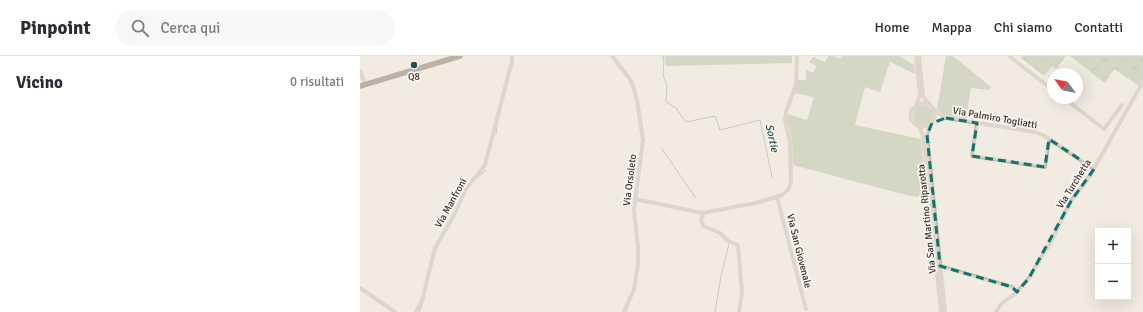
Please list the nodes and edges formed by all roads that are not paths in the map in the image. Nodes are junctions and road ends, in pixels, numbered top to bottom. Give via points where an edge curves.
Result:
1 (460, 56) edge
2 (512, 56) edge
3 (612, 56) edge
4 (797, 56) edge
5 (916, 56) edge
6 (919, 56) edge
7 (1009, 56) edge
8 (1015, 58) edge
9 (360, 71) edge
10 (1143, 82) edge
11 (362, 85) edge
12 (1047, 85) edge
13 (930, 104) junction
14 (1072, 104) edge
15 (916, 105) junction
16 (1122, 105) dead end
17 (934, 110) junction
18 (946, 118) junction
19 (977, 123) junction
20 (931, 124) junction
21 (919, 126) junction
22 (1049, 139) junction
23 (1094, 169) junction
24 (777, 197) junction
25 (636, 199) junction
26 (702, 214) junction
27 (940, 266) junction
28 (360, 288) edge
29 (1018, 292) junction
30 (806, 309) dead end
31 (394, 312) edge
32 (416, 312) edge
33 (624, 312) edge
34 (739, 312) edge
35 (941, 312) edge
36 (944, 312) edge
37 (996, 312) edge

1 - 11 main road
2 - 32 street, Via Manfroni via 485,165 466,189 435,248 422,301
3 - 25 street, Via Orsoleto via 630,79 637,100 643,140
4 - 24 street via 796,84 785,120 790,142 791,183 788,190
5 - 15 street via 920,95
6 - 13 street via 924,96
7 - 8 street
8 - 12 street
9 - 11 street
10 - 23 street, Via Turchetta
13 - 15 street via 922,102
13 - 17 street
14 - 16 street via 1104,129
15 - 21 street via 911,111 912,118
17 - 18 street, Via Palmiro Togliatti
17 - 20 street via 935,117
18 - 19 street, Via Palmiro Togliatti
18 - 20 street
19 - 22 street, Via Palmiro Togliatti via 1035,132
19 - 22 street via 972,156 1045,167
20 - 21 street
20 - 27 street, Via San Martino Riparotta via 927,135
21 - 35 street, Via San Martino Riparotta via 923,135
22 - 23 street, Via Palmiro Togliatti
23 - 29 street, Via Turchetta via 1071,201 1051,242
24 - 26 street
24 - 30 street, Via San Giovenale
25 - 26 street
25 - 33 street, Via Orsoleto via 634,210 638,264 634,289
26 - 34 street via 703,226 720,233 738,246 742,292
27 - 29 street via 1012,287
27 - 36 street, Via San Martino Riparotta
28 - 31 street
29 - 37 street, Via Turchetta via 1001,304

